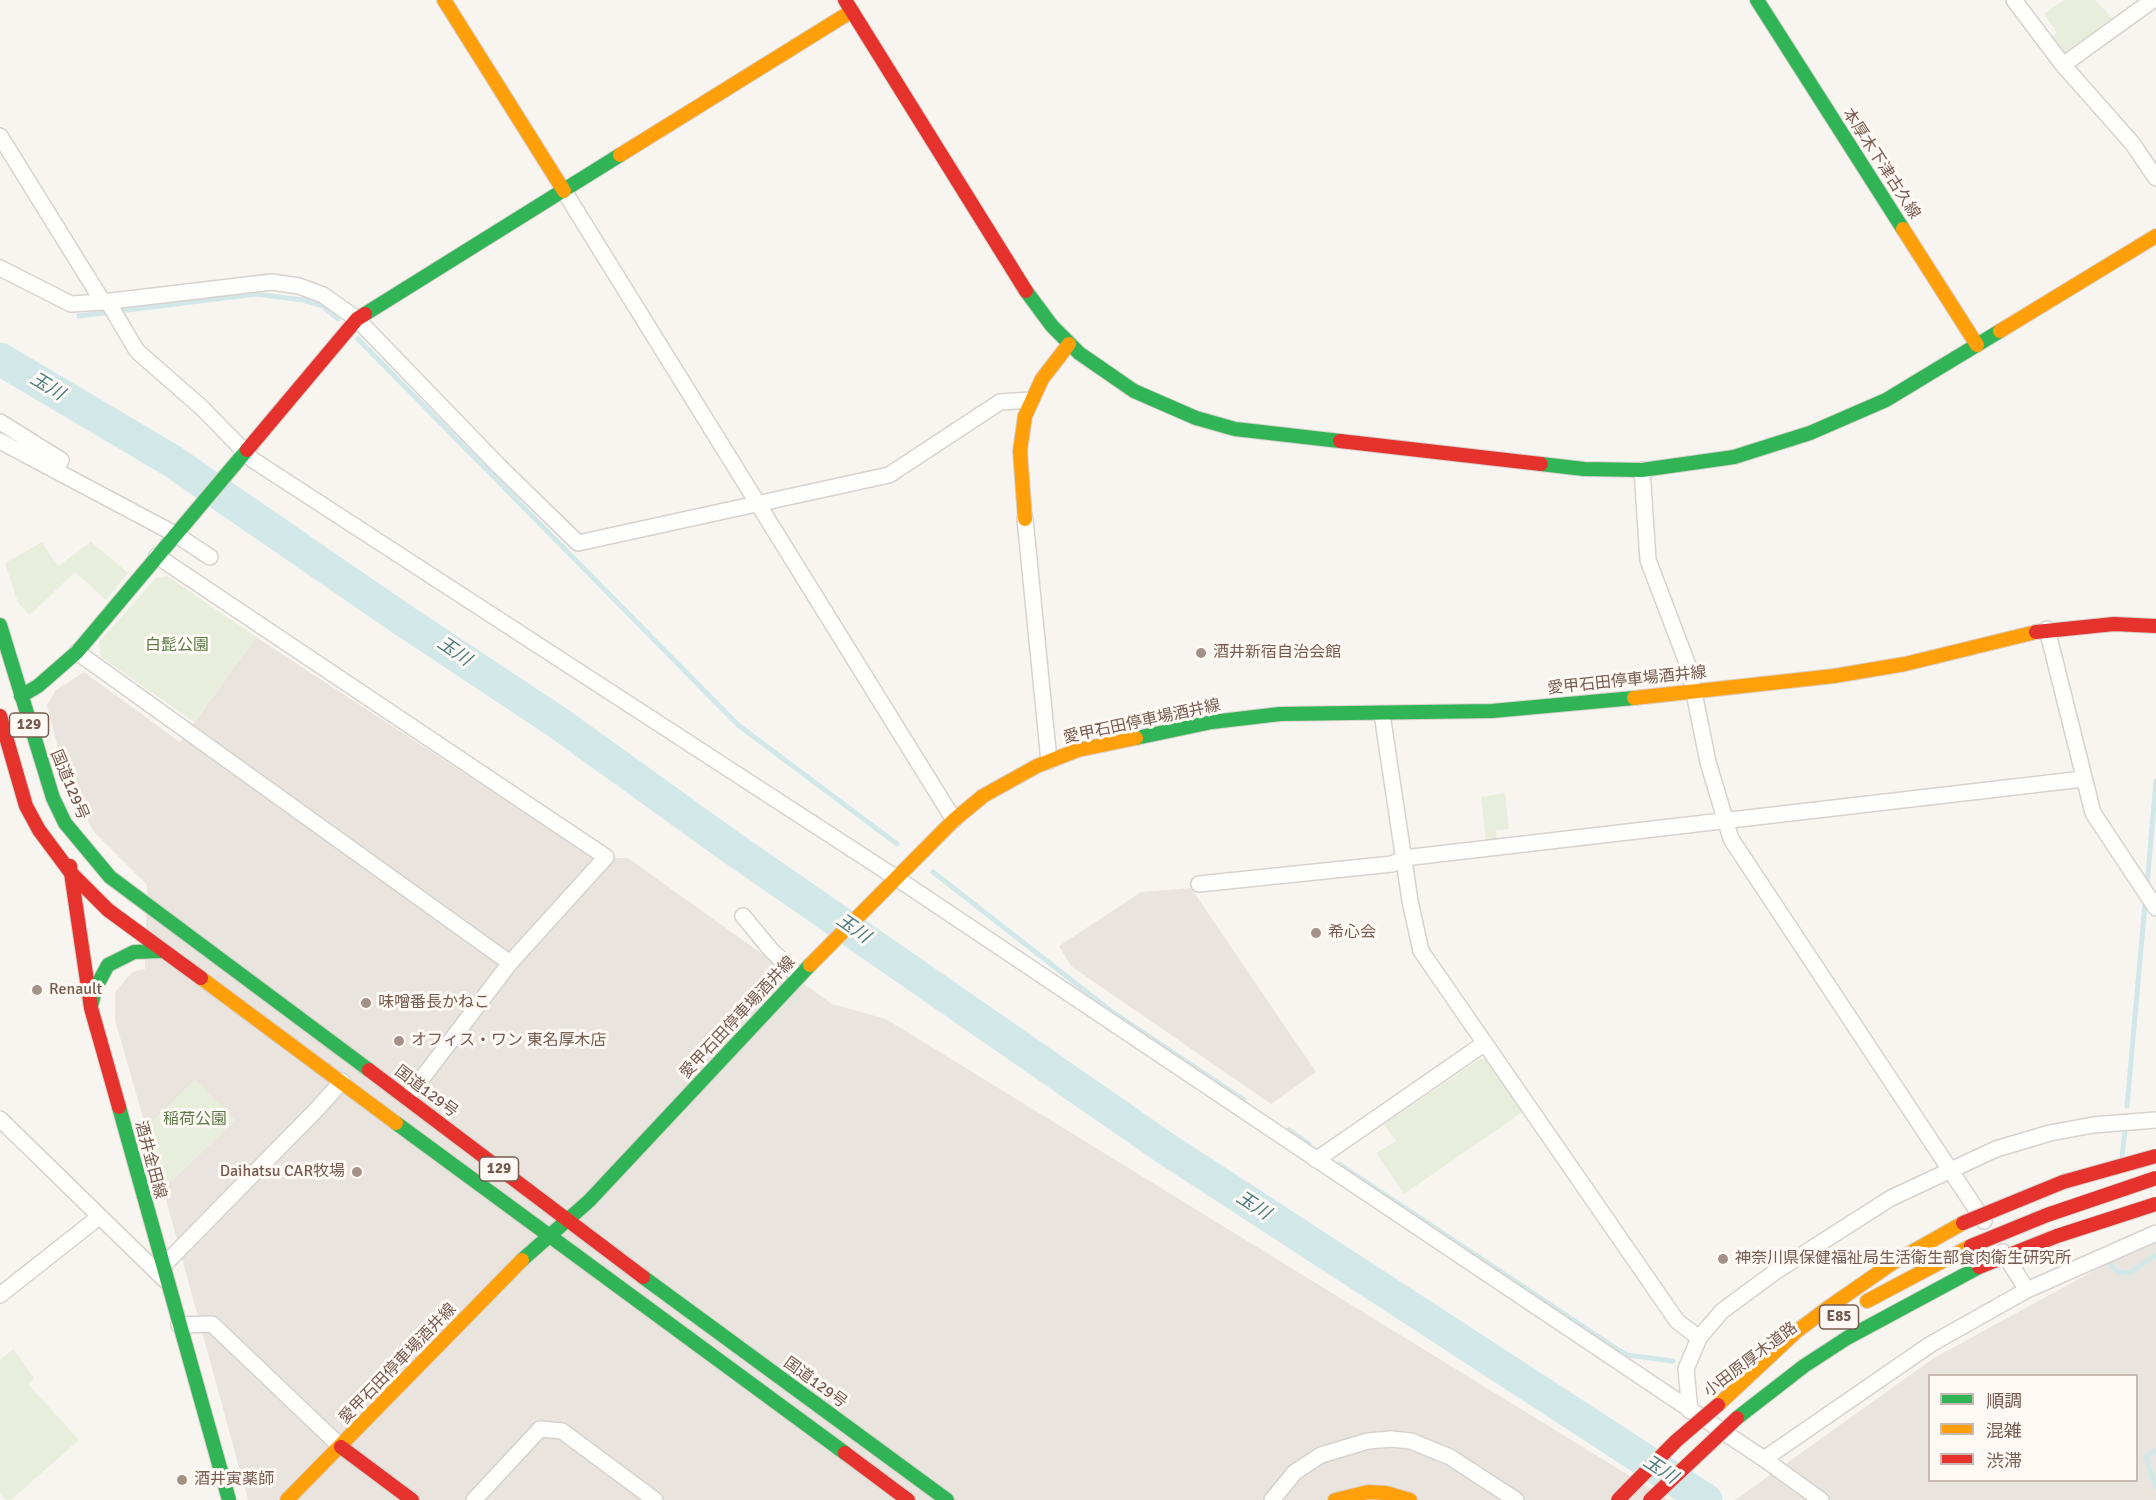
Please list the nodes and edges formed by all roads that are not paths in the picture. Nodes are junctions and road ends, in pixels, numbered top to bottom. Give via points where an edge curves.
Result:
1 (444, 0) edge
2 (1757, 0) edge
3 (2014, 0) edge
4 (2153, 0) edge
5 (848, 5) edge
6 (2063, 65) junction
7 (0, 136) edge
8 (2156, 178) edge
9 (564, 191) junction
10 (2156, 236) edge
11 (0, 268) edge
12 (110, 307) junction
13 (357, 320) junction
14 (1069, 344) junction
15 (1977, 345) junction
16 (1031, 400) junction
17 (0, 422) edge
18 (0, 441) edge
19 (241, 456) junction
20 (56, 470) junction
21 (1642, 470) junction
22 (756, 504) junction
23 (1025, 519) joint
24 (178, 531) junction
25 (157, 556) junction
26 (210, 557) dead end
27 (0, 625) edge
28 (2156, 626) edge
29 (2047, 629) junction
30 (77, 652) junction
31 (1692, 692) junction
32 (21, 696) junction
33 (1382, 714) junction
34 (1, 722) edge
35 (1048, 761) junction
36 (2083, 779) junction
37 (954, 820) junction
38 (1724, 821) junction
39 (65, 823) junction
40 (1404, 858) junction
41 (71, 873) junction
42 (895, 878) junction
43 (1199, 884) dead end
44 (2156, 908) edge
45 (743, 916) dead end
46 (164, 951) junction
47 (510, 963) junction
48 (802, 973) junction
49 (91, 1008) junction
50 (1485, 1043) junction
51 (342, 1081) junction
52 (407, 1098) junction
53 (0, 1119) edge
54 (2156, 1120) edge
55 (2156, 1156) edge
56 (1316, 1160) junction
57 (1952, 1170) junction
58 (2156, 1178) edge
59 (2156, 1204) edge
60 (99, 1217) junction
61 (566, 1221) junction
62 (2156, 1233) edge
63 (550, 1236) junction
64 (164, 1273) junction
65 (2027, 1290) junction
66 (0, 1295) edge
67 (179, 1325) junction
68 (1699, 1338) junction
69 (1718, 1405) junction
70 (1690, 1411) junction
71 (341, 1447) junction
72 (1764, 1459) junction
73 (229, 1500) edge
74 (287, 1500) edge
75 (412, 1500) edge
76 (474, 1500) edge
77 (655, 1500) edge
78 (908, 1500) edge
79 (946, 1500) edge
80 (1272, 1500) edge
81 (1335, 1500) edge
82 (1410, 1500) edge
83 (1516, 1500) edge
84 (1618, 1500) edge
85 (1650, 1500) edge
86 (1821, 1500) edge

1 - 9 main road
2 - 15 main road, 本厚木下津古久線
3 - 6 street
4 - 6 street
5 - 9 main road
5 - 14 main road via 1015,276
6 - 8 street via 2132,143
7 - 12 street
9 - 13 main road
9 - 22 street
10 - 15 main road
11 - 12 street via 71,304
12 - 13 street via 272,282 323,295
12 - 19 street via 137,351
13 - 19 main road
13 - 22 street via 578,543
14 - 16 main road
14 - 21 main road via 1111,377 1161,405 1235,429 1545,465
15 - 21 main road via 1886,400 1809,433 1734,457
16 - 22 street via 1000,402 889,475
16 - 23 main road via 1020,452
17 - 20 street via 61,460
18 - 20 street
19 - 24 main road
19 - 42 street via 253,460
20 - 24 street
21 - 31 street via 1648,560 1689,668
22 - 37 street
23 - 35 street
24 - 25 main road
24 - 26 street
25 - 30 main road
25 - 47 street via 606,857
27 - 32 main road, 国道129号 / 129
28 - 29 main road, 愛甲石田停車場酒井線 via 2114,624
29 - 31 main road, 愛甲石田停車場酒井線 via 1905,664
29 - 36 street
30 - 32 main road
30 - 47 street
31 - 33 main road, 愛甲石田停車場酒井線 via 1492,711
31 - 38 street
32 - 39 main road, 国道129号 / 129 via 46,778
33 - 35 main road, 愛甲石田停車場酒井線 via 1280,714 1212,722 1078,750
33 - 40 street
34 - 41 main road, 129 via 26,806
35 - 37 main road, 愛甲石田停車場酒井線 via 1010,780
36 - 38 street
36 - 44 street via 2100,828
37 - 42 main road, 愛甲石田停車場酒井線
38 - 40 street
38 - 57 street via 1738,854
39 - 41 main road, 酒井金田線
39 - 52 main road, 国道129号 / 129 via 129,894
40 - 43 street via 1392,864
40 - 50 street via 1421,951
41 - 46 main road, 129 via 108,910
41 - 49 main road, 酒井金田線
42 - 48 main road, 愛甲石田停車場酒井線
42 - 56 street
45 - 48 street via 771,950
46 - 49 main road via 134,952 108,965 96,987
46 - 51 main road, 129
47 - 52 street
48 - 61 main road, 愛甲石田停車場酒井線
49 - 64 main road, 酒井金田線
50 - 56 street
50 - 68 street via 1677,1321
51 - 63 main road, 129
51 - 64 street
52 - 61 main road, 国道129号 / 129
53 - 60 street
54 - 57 street via 2050,1133 1996,1149
55 - 69 main road, bridge via 2063,1182 1963,1223 1894,1262 1797,1331
56 - 70 street
57 - 65 street
57 - 68 street via 1891,1198 1775,1272 1722,1311
58 - 69 main road, 小田原厚木道路 / E85, bridge via 1971,1246 1851,1310 1757,1372
59 - 85 main road, E85, bridge via 2057,1236 1979,1267 1847,1338 1737,1418
60 - 64 street
60 - 66 street
61 - 63 main road, 愛甲石田停車場酒井線
61 - 79 main road, 国道129号 / 129
62 - 65 street
63 - 71 main road, 愛甲石田停車場酒井線
63 - 78 main road, 129
64 - 67 main road, 酒井金田線
65 - 72 street via 1922,1350
67 - 71 street via 212,1324
67 - 73 main road, 酒井金田線
68 - 70 street via 1686,1369
69 - 84 main road, 小田原厚木道路 / E85, bridge
70 - 72 street
71 - 74 main road, 愛甲石田停車場酒井線
71 - 75 main road
72 - 86 street
76 - 77 street via 540,1429 562,1431
80 - 83 street via 1295,1472 1321,1455 1368,1441 1411,1441 1450,1457
81 - 82 main road via 1368,1492

